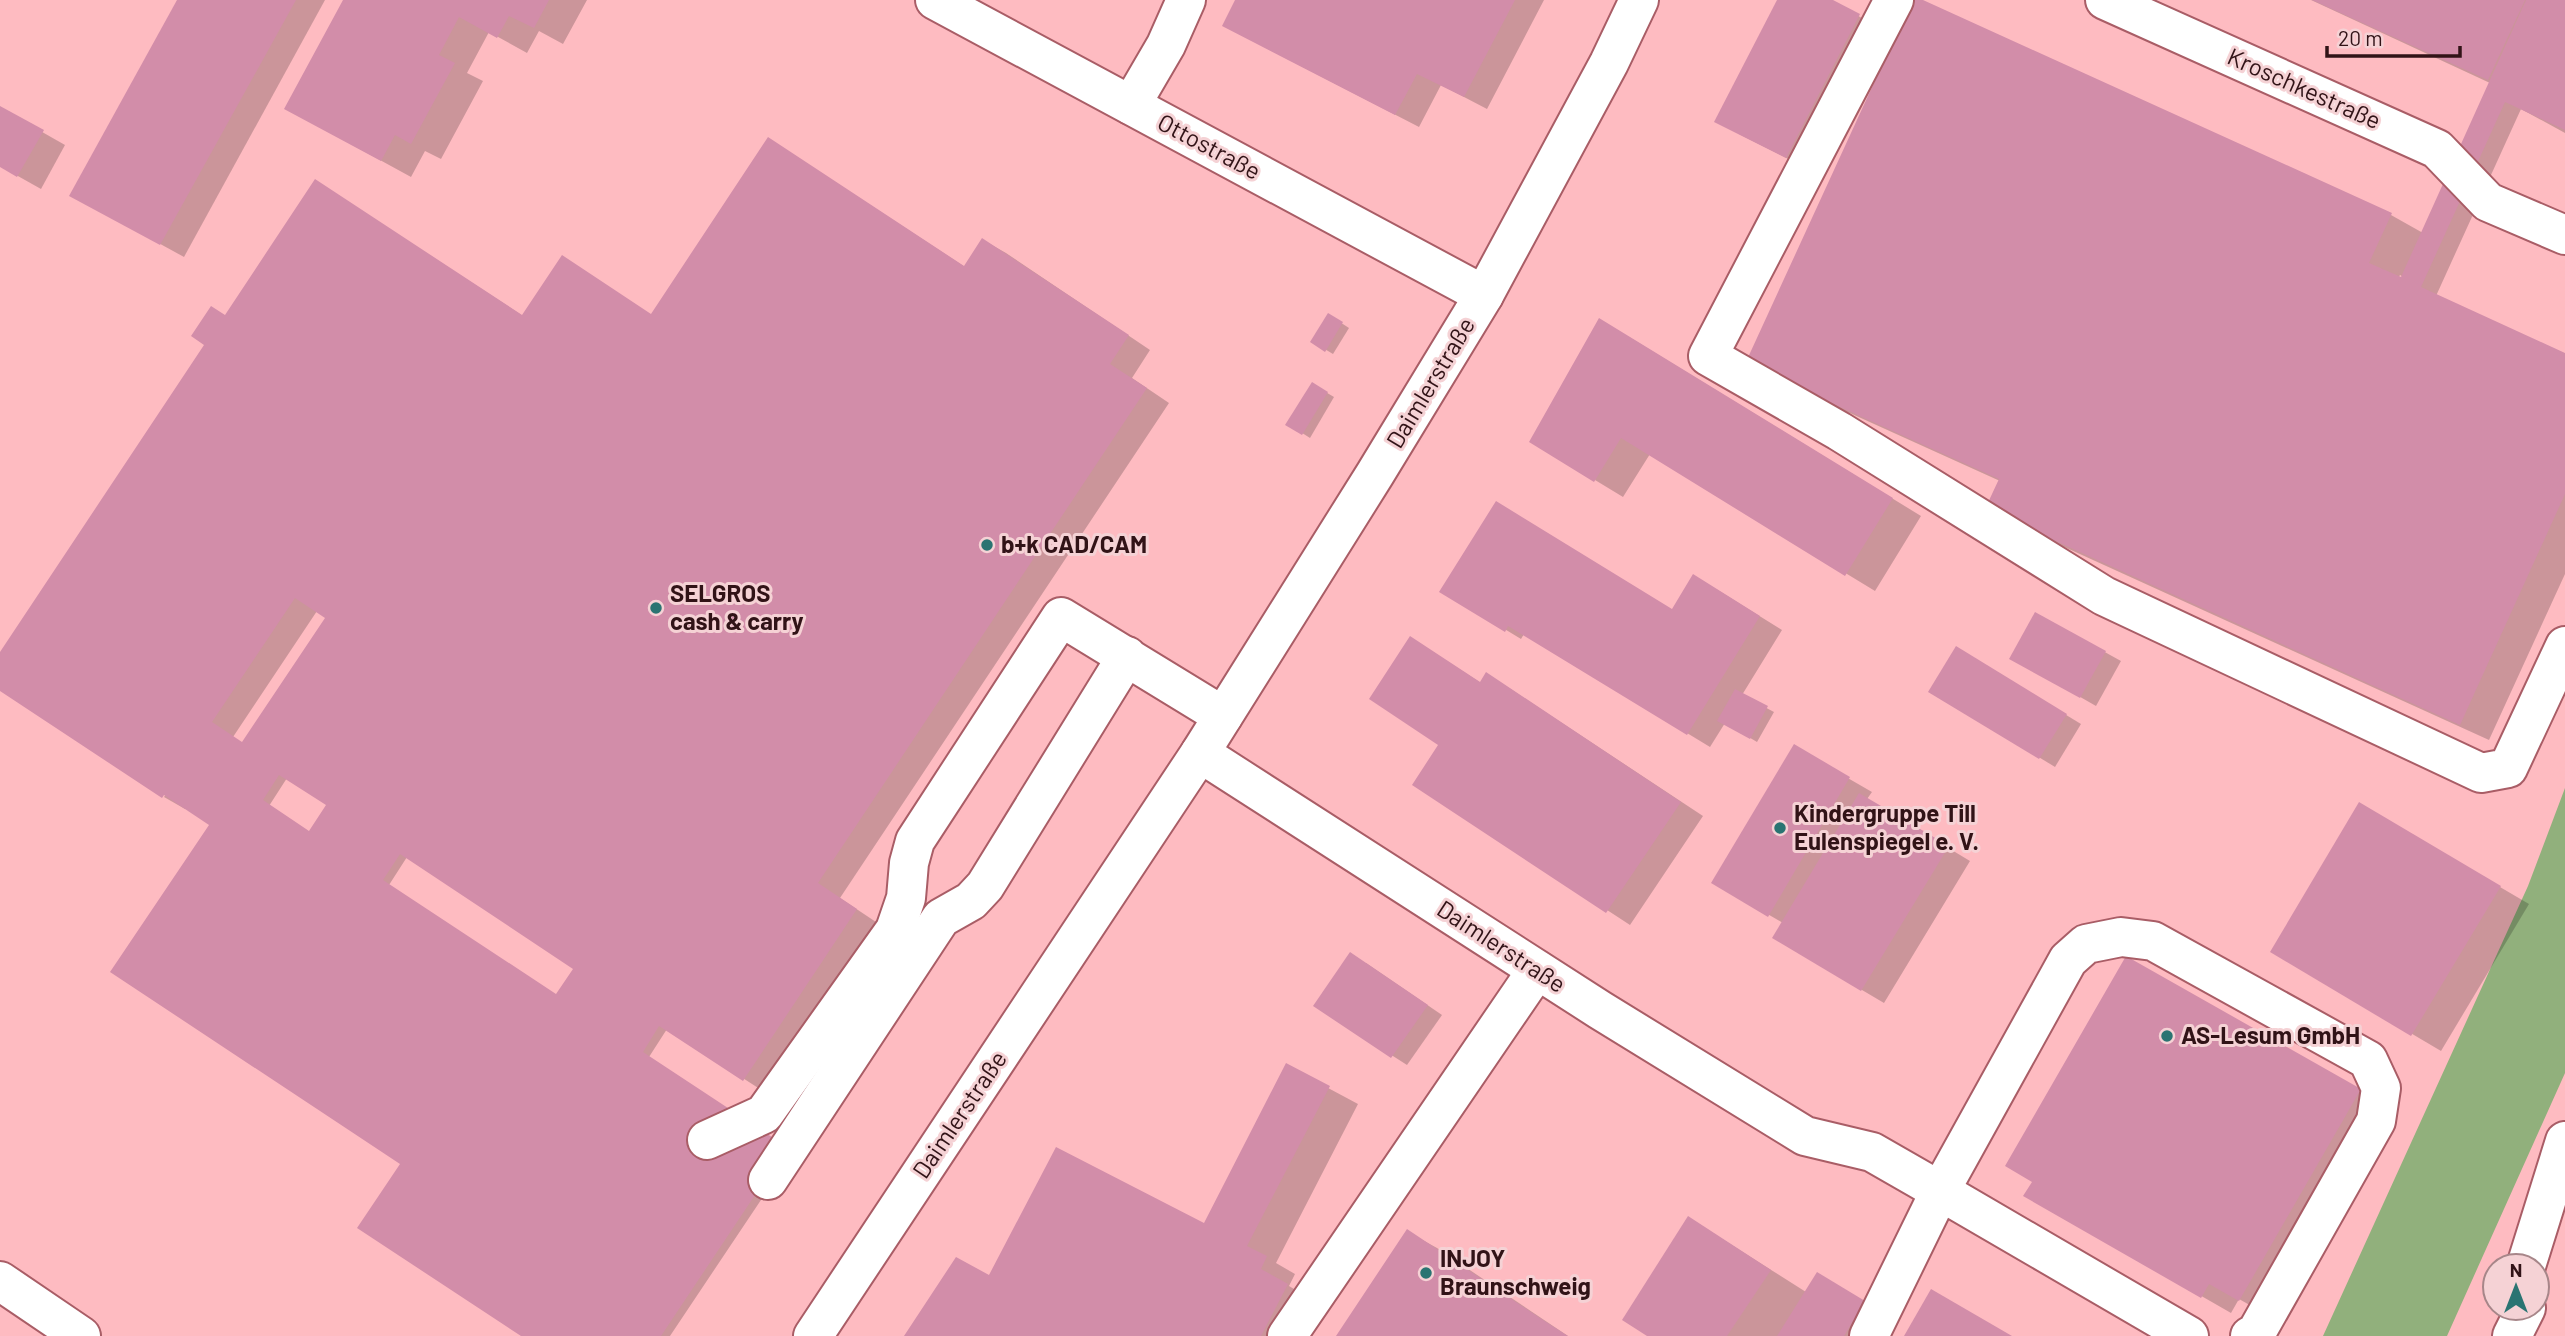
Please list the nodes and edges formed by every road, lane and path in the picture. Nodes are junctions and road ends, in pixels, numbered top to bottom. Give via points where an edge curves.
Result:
1 (934, 0) edge
2 (1186, 0) edge
3 (1639, 0) edge
4 (1894, 0) edge
5 (2105, 0) edge
6 (1131, 105) junction
7 (2565, 235) edge
8 (1484, 295) junction
9 (2565, 646) edge
10 (1126, 656) junction
11 (1223, 716) junction
12 (1200, 753) junction
13 (1537, 970) junction
14 (707, 1140) dead end
15 (2565, 1141) edge
16 (768, 1180) dead end
17 (1940, 1191) junction
18 (2565, 1231) edge
19 (2530, 1252) edge
20 (2551, 1258) edge
21 (0, 1281) edge
22 (81, 1336) edge
23 (813, 1336) edge
24 (1287, 1336) edge
25 (1869, 1336) edge
26 (2189, 1336) edge
27 (2250, 1336) edge

1 - 6 main road, Ottostraße
2 - 6 main road
3 - 8 main road, Daimlerstraße
4 - 9 main road via 1708,355 2104,596 2481,773 2508,768
5 - 7 main road, Kroschkestraße via 2437,149 2488,202
6 - 8 main road, Ottostraße
8 - 11 main road, Daimlerstraße
10 - 11 main road
10 - 14 main road via 1061,617 915,841 906,898 895,930 764,1114
10 - 16 main road via 985,886 971,901 941,918
11 - 12 main road, Daimlerstraße
12 - 13 main road, Daimlerstraße
12 - 23 main road, Daimlerstraße
13 - 17 main road, Daimlerstraße via 1805,1136 1872,1152
13 - 24 main road
15 - 19 main road
17 - 25 main road
17 - 26 main road, Daimlerstraße
17 - 27 main road via 2068,960 2086,944 2121,937 2153,941 2368,1060 2381,1088 2376,1121 2256,1333
18 - 20 main road
21 - 22 main road

